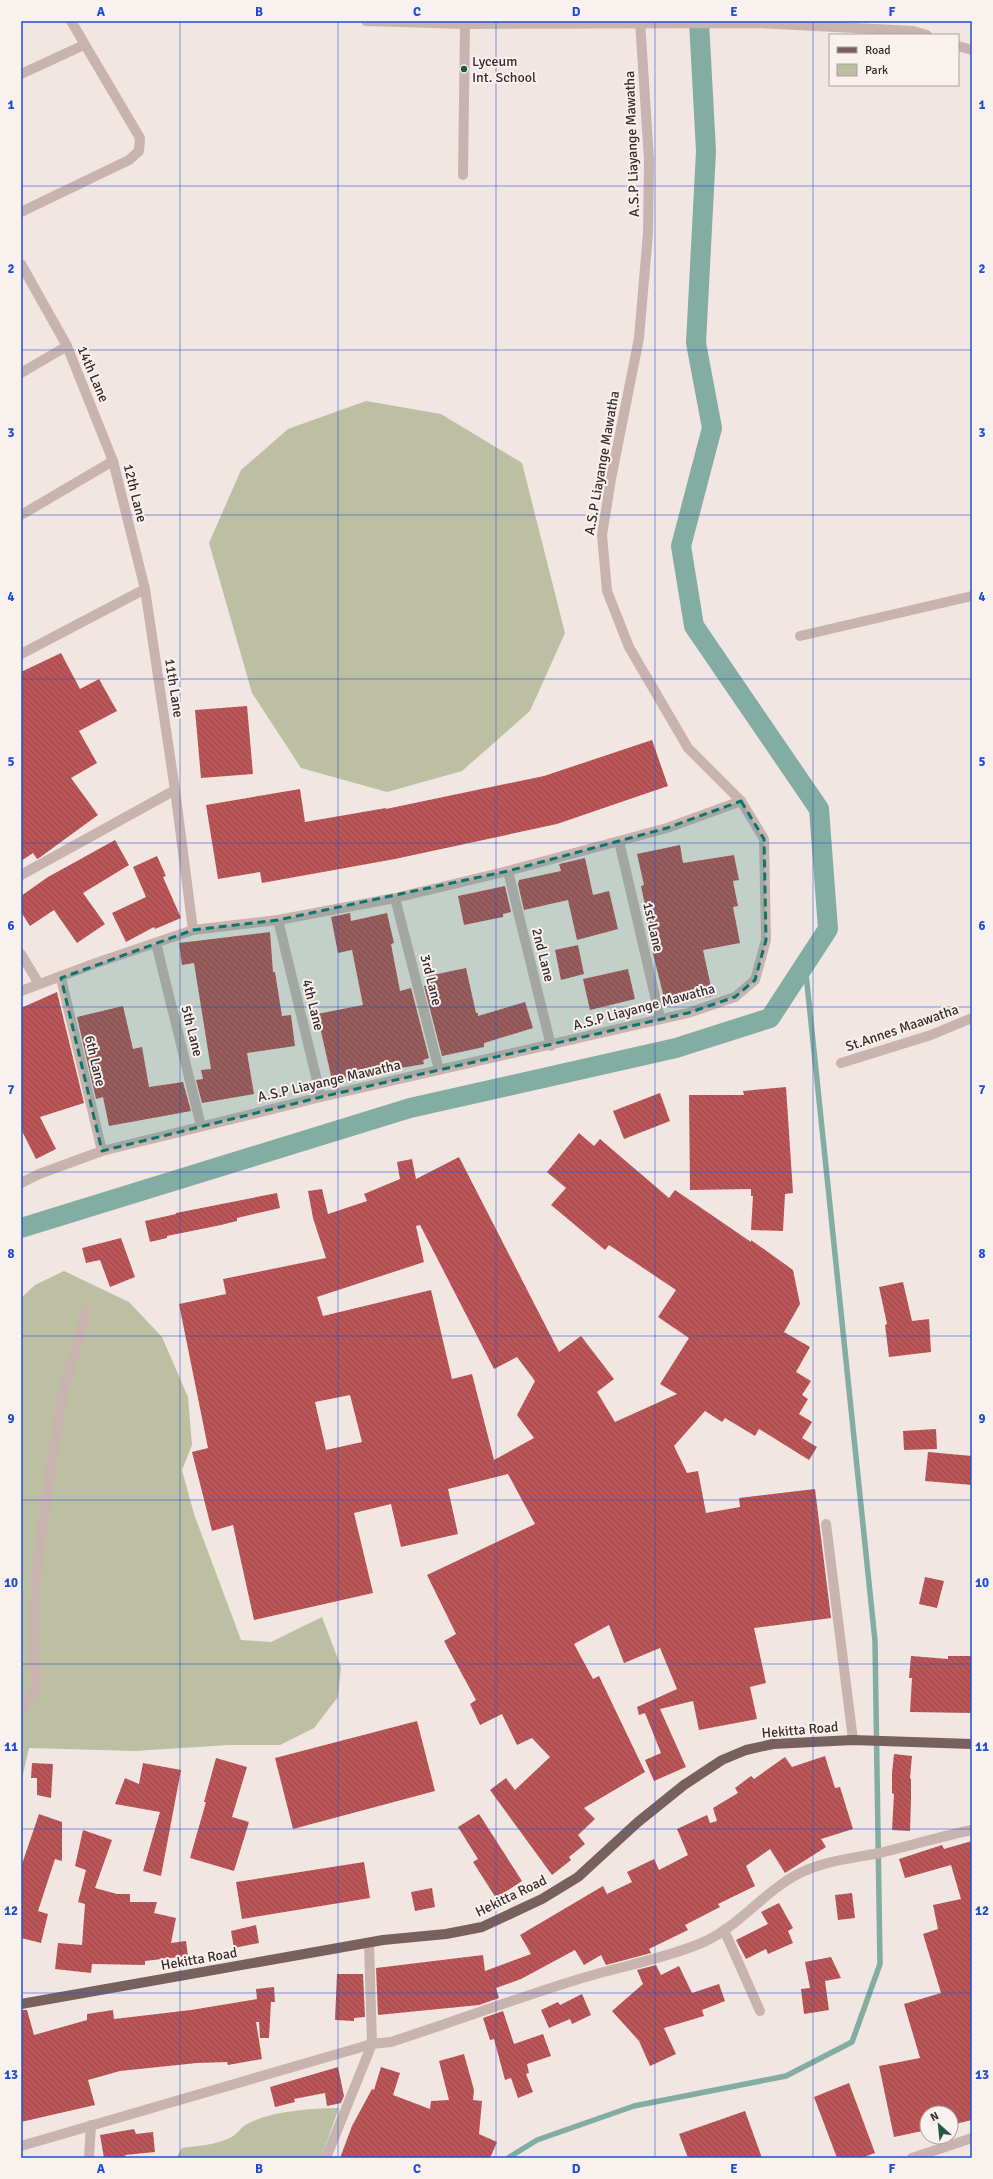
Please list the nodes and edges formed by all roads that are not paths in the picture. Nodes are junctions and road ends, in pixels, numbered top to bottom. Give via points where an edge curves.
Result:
1 (71, 21) edge
2 (366, 21) edge
3 (640, 22) edge
4 (465, 24) junction
5 (924, 34) edge
6 (84, 45) junction
7 (959, 46) edge
8 (972, 50) edge
9 (21, 74) edge
10 (463, 175) dead end
11 (21, 212) edge
12 (21, 264) edge
13 (67, 346) junction
14 (21, 373) edge
15 (113, 461) junction
16 (21, 515) edge
17 (145, 589) junction
18 (972, 596) edge
19 (800, 636) dead end
20 (21, 654) edge
21 (175, 790) junction
22 (741, 801) junction
23 (619, 842) junction
24 (508, 871) junction
25 (21, 875) edge
26 (395, 898) junction
27 (278, 920) junction
28 (193, 930) junction
29 (156, 943) junction
30 (21, 954) edge
31 (61, 978) junction
32 (39, 984) junction
33 (21, 992) edge
34 (660, 1018) junction
35 (972, 1018) edge
36 (551, 1046) junction
37 (841, 1063) dead end
38 (439, 1070) junction
39 (322, 1097) junction
40 (201, 1126) junction
41 (102, 1151) junction
42 (21, 1183) edge
43 (86, 1311) dead end
44 (826, 1524) dead end
45 (21, 1708) edge
46 (853, 1740) junction
47 (972, 1744) edge
48 (972, 1830) edge
49 (724, 1930) junction
50 (369, 1943) junction
51 (21, 2004) edge
52 (760, 2011) dead end
53 (372, 2044) junction
54 (91, 2125) junction
55 (972, 2138) edge
56 (21, 2146) edge
57 (89, 2158) edge
58 (326, 2158) edge
59 (912, 2158) edge

1 - 6 street
2 - 4 street
3 - 4 street
3 - 5 street via 757,23 913,31
3 - 22 street, A.S.P Liayange Mawatha via 649,160 648,233 639,338 602,535 608,591 629,647 688,748
4 - 10 street
6 - 9 street
6 - 11 street via 140,138 139,151 130,160
7 - 8 street
12 - 13 street
13 - 14 street, 14th Lane
13 - 15 street, 14th Lane
15 - 16 street, 12th Lane
15 - 17 street, 12th Lane
17 - 20 street
17 - 21 street, 11th Lane
18 - 19 street
21 - 25 street
21 - 28 street, 11th Lane
22 - 23 street via 667,828
22 - 34 street, A.S.P Liayange Mawatha via 764,839 766,940 755,980 735,997 688,1013
23 - 24 street
23 - 34 street, 1st Lane
24 - 26 street
24 - 36 street, 2nd Lane
26 - 27 street
26 - 38 street, 3rd Lane
27 - 28 street
27 - 39 street, 4th Lane
28 - 29 street
29 - 31 street
29 - 40 street, 5th Lane
30 - 32 street
31 - 32 street
31 - 41 street, 6th Lane
32 - 33 street
34 - 36 street, A.S.P Liayange Mawatha
35 - 37 street, St.Annes Maawatha via 931,1035
36 - 38 street, A.S.P Liayange Mawatha
38 - 39 street, A.S.P Liayange Mawatha
39 - 40 street, A.S.P Liayange Mawatha
40 - 41 street, A.S.P Liayange Mawatha
41 - 42 street, A.S.P Liayange Mawatha
43 - 45 street via 62,1396 36,1576 34,1645 37,1690
44 - 46 street
46 - 47 main road, Hekitta Road
46 - 50 main road, Hekitta Road via 772,1744 734,1755 684,1785 638,1822 578,1877 542,1899 482,1927
48 - 49 street via 829,1862 801,1872 775,1888
49 - 52 street
49 - 53 street via 702,1943 679,1952 576,1980 391,2042
50 - 51 main road, Hekitta Road
50 - 53 street
53 - 54 street
53 - 58 street
54 - 56 street
54 - 57 street
55 - 59 street

